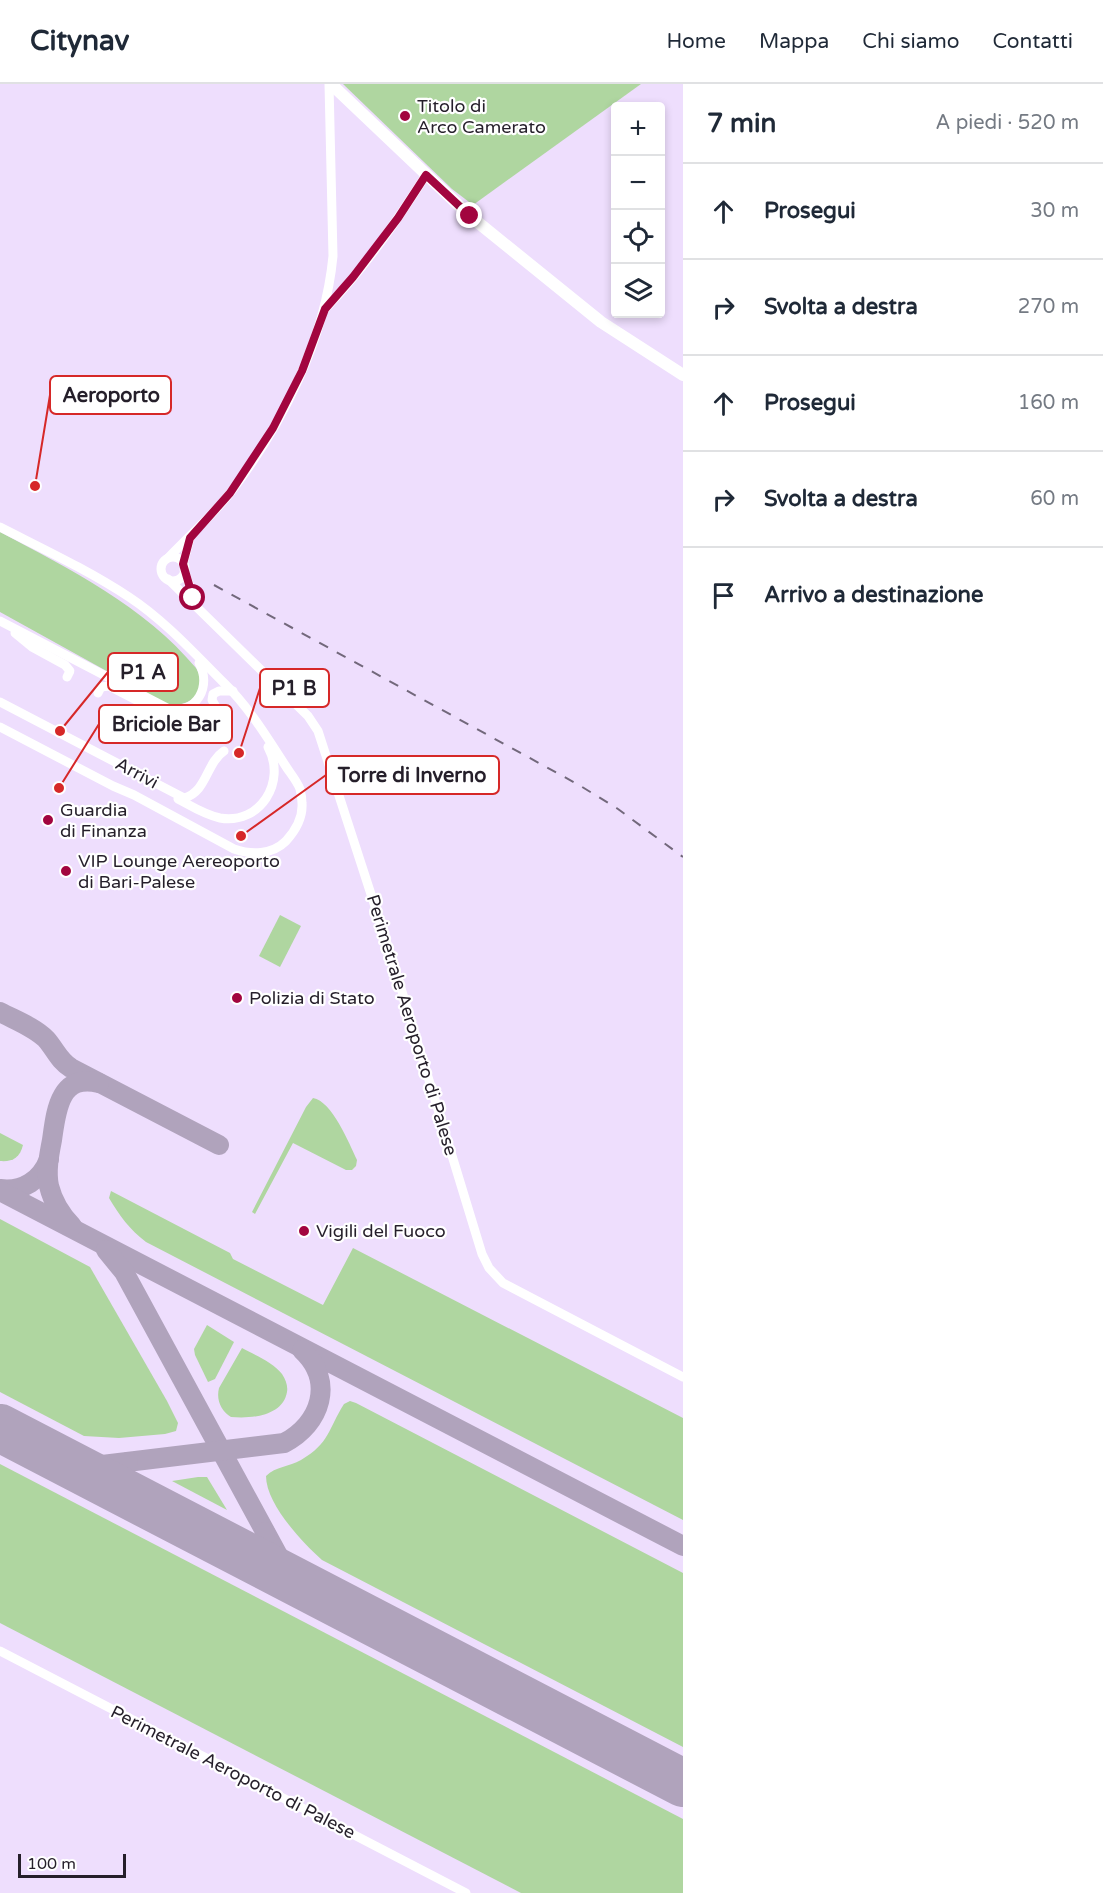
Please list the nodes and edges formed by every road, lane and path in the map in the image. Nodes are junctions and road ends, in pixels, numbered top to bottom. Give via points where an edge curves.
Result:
1 (330, 84) edge
2 (426, 175) junction
3 (325, 309) junction
4 (683, 375) edge
5 (0, 527) edge
6 (190, 538) junction
7 (168, 558) junction
8 (184, 567) junction
9 (168, 579) junction
10 (199, 609) junction
11 (0, 623) edge
12 (191, 650) junction
13 (67, 677) dead end
14 (233, 691) junction
15 (98, 693) dead end
16 (0, 702) edge
17 (169, 709) junction
18 (248, 711) junction
19 (222, 717) dead end
20 (0, 727) edge
21 (224, 751) dead end
22 (144, 781) dead end
23 (683, 1377) edge
24 (0, 1651) edge
25 (465, 1893) edge

1 - 2 main road
1 - 3 street via 333,256
2 - 3 street via 398,218
2 - 4 main road via 470,216 601,322
3 - 6 street via 302,371 273,428 230,493
5 - 12 street via 130,597
6 - 7 street
6 - 8 street
7 - 8 street via 175,557
7 - 9 street via 161,568
8 - 9 street via 179,579
8 - 10 street, Perimetrale Aeroporto di Palese
9 - 10 street, Perimetrale Aeroporto di Palese
10 - 23 street, Perimetrale Aeroporto di Palese via 308,716 318,731 489,1268 503,1282
11 - 13 street via 32,647 66,665 70,671
11 - 17 street
12 - 14 street
12 - 17 street via 204,673 202,694 184,708
14 - 18 street
14 - 19 street via 213,694 212,700
15 - 17 street via 101,687 109,687 142,703
16 - 21 street, Arrivi via 184,798 198,789
18 - 20 street via 300,789 302,810 285,842 248,854
18 - 22 street, Arrivi via 273,755 274,781 262,804 243,816 222,818
24 - 25 street, Perimetrale Aeroporto di Palese

